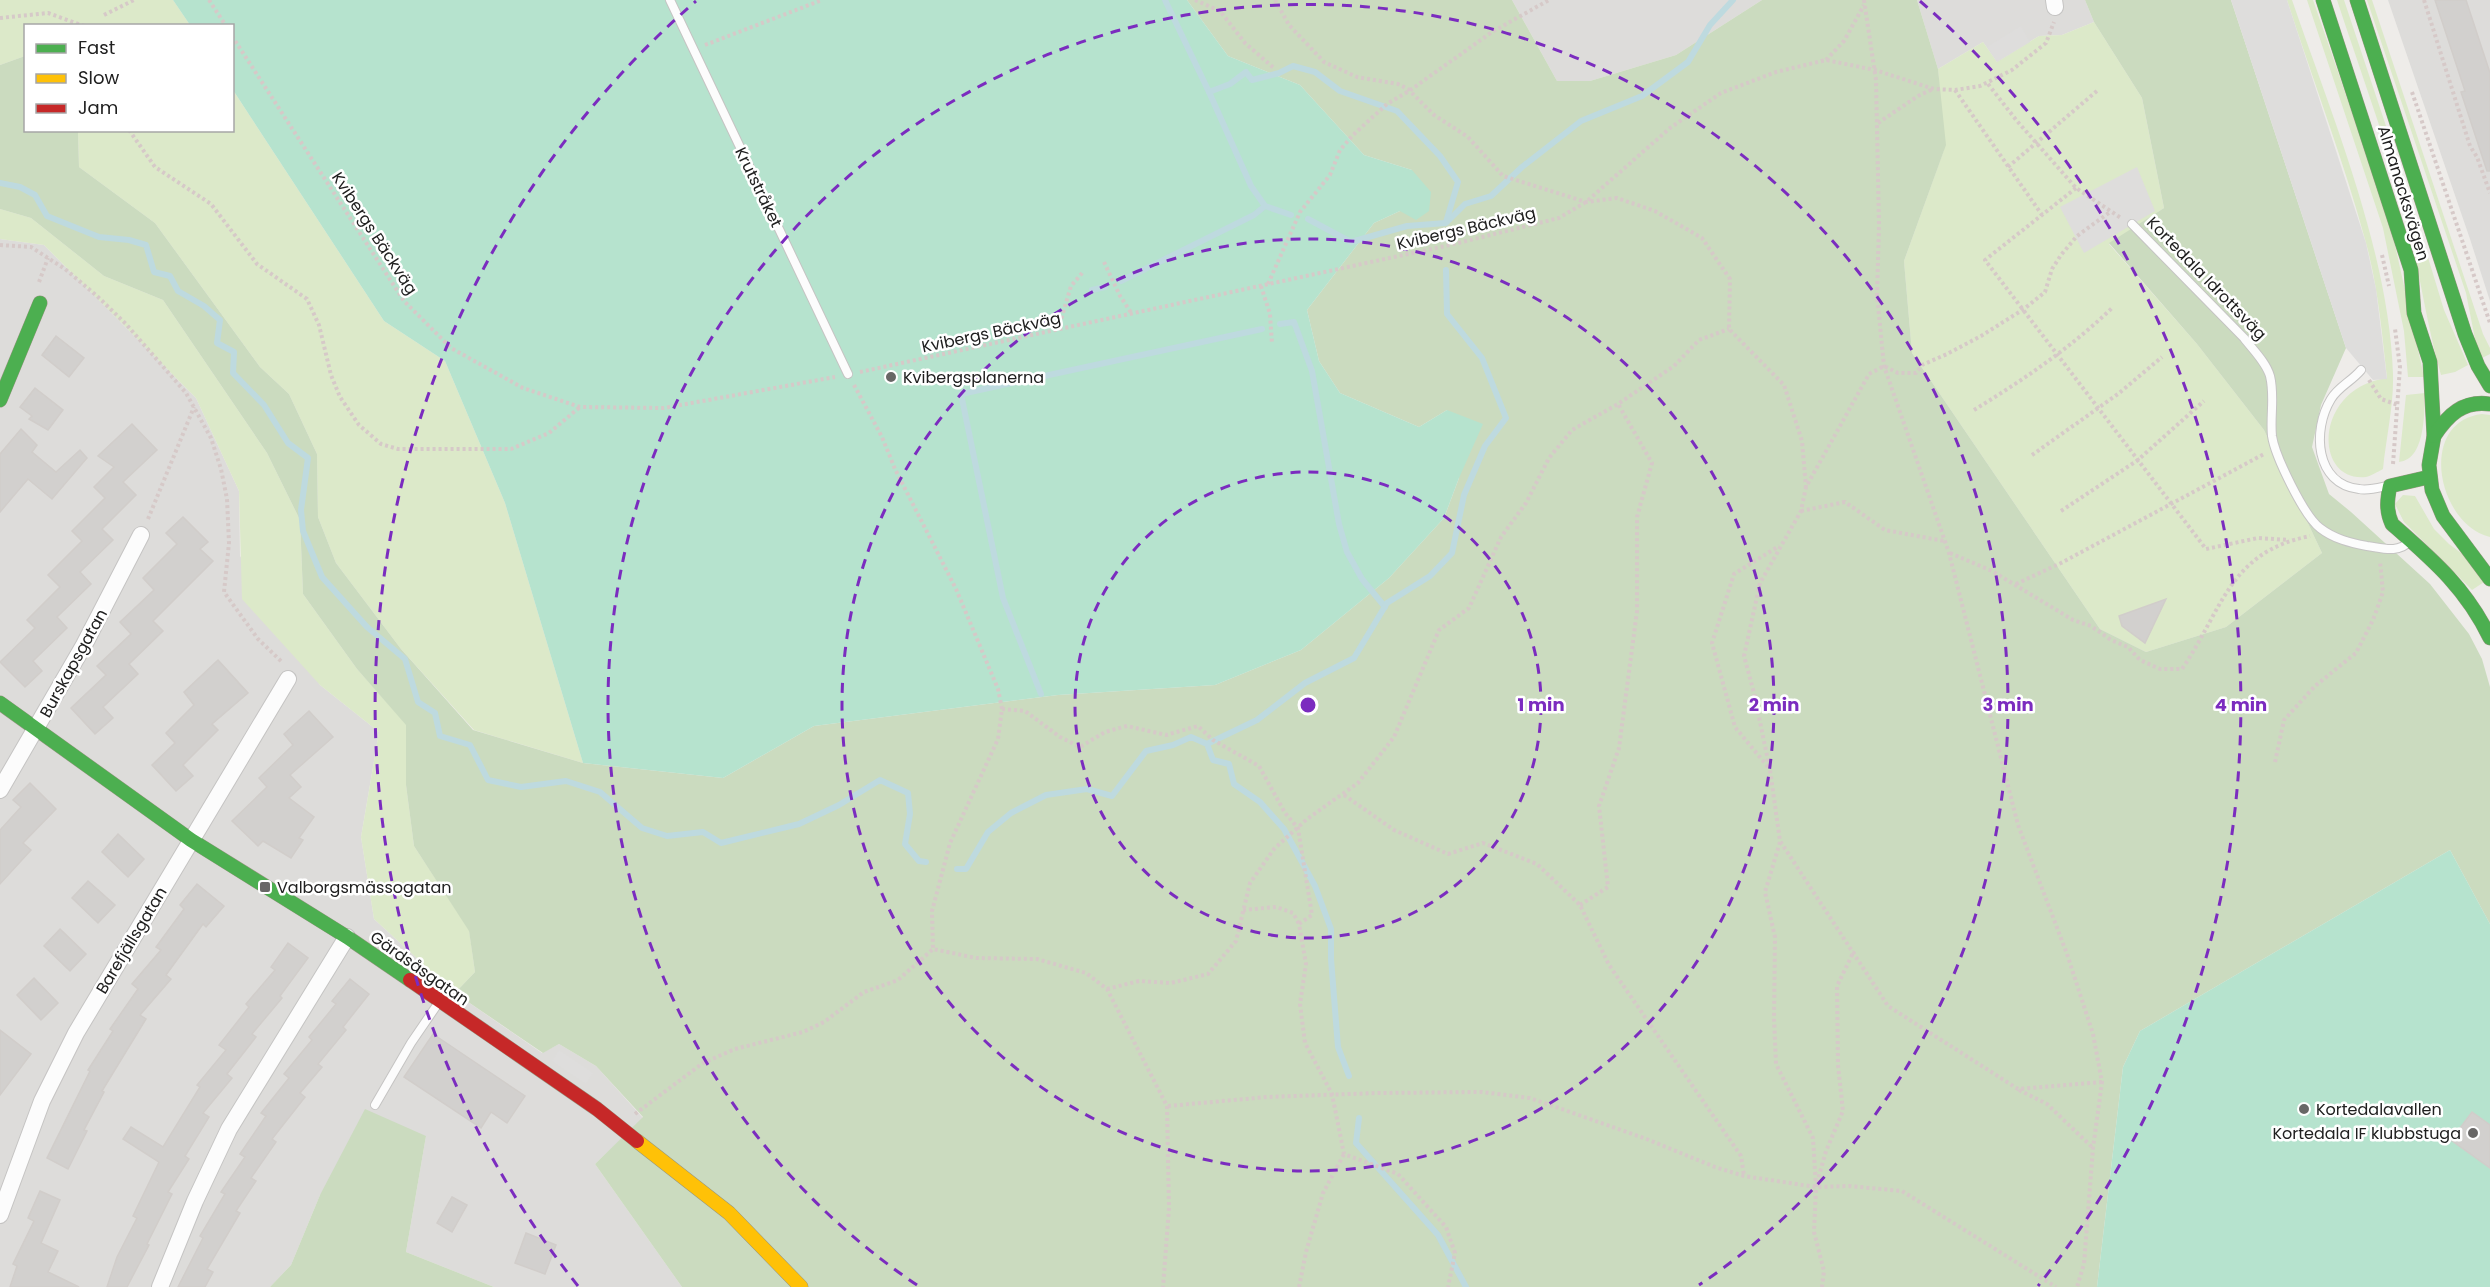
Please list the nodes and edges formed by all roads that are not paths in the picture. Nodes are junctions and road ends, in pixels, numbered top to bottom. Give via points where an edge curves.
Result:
1 (669, 0) edge
2 (2323, 0) edge
3 (2357, 0) edge
4 (2132, 224) road end
5 (40, 303) dead end
6 (2361, 370) road end
7 (848, 374) road end
8 (2490, 386) edge
9 (0, 400) edge
10 (2490, 404) edge
11 (2434, 436) junction
12 (2429, 477) junction
13 (2390, 486) junction
14 (141, 534) road end
15 (2412, 539) junction
16 (2462, 540) junction
17 (2488, 549) dead end
18 (2490, 579) edge
19 (2490, 638) edge
20 (288, 679) road end
21 (0, 703) edge
22 (36, 730) junction
23 (0, 790) edge
24 (191, 840) junction
25 (347, 937) junction
26 (439, 1002) junction
27 (375, 1105) dead end
28 (0, 1215) edge
29 (160, 1287) edge
30 (801, 1287) edge

1 - 7 lane, Krutstråket
2 - 11 street, Almanacksvägen via 2407,253 2414,313 2430,362
3 - 8 street, Almanacksvägen via 2462,330
4 - 15 lane, Kortedala Idrottsväg via 2259,357 2272,389 2271,429 2277,455 2319,528 2349,543 2379,548 2398,550
5 - 9 street
6 - 13 lane via 2331,398 2321,426 2321,458 2332,477 2351,488
10 - 11 street, Almanacksvägen via 2477,402 2458,408
11 - 12 street, Almanacksvägen
12 - 13 street
12 - 16 street, Almanacksvägen via 2443,516
13 - 15 street via 2387,515 2392,524
14 - 22 street, Burskapsgatan
15 - 19 street via 2448,573 2478,613
16 - 17 street
16 - 18 street, Almanacksvägen
20 - 24 street, Barefjällsgatan
21 - 22 street, Gärdsåsgatan
22 - 23 street, Burskapsgatan
22 - 24 street, Gärdsåsgatan
24 - 25 street, Gärdsåsgatan
24 - 28 street, Barefjällsgatan via 76,1033 42,1101
25 - 26 street, Gärdsåsgatan
25 - 29 street via 229,1129
26 - 27 lane
26 - 30 street, Gärdsåsgatan via 621,1127 729,1213

